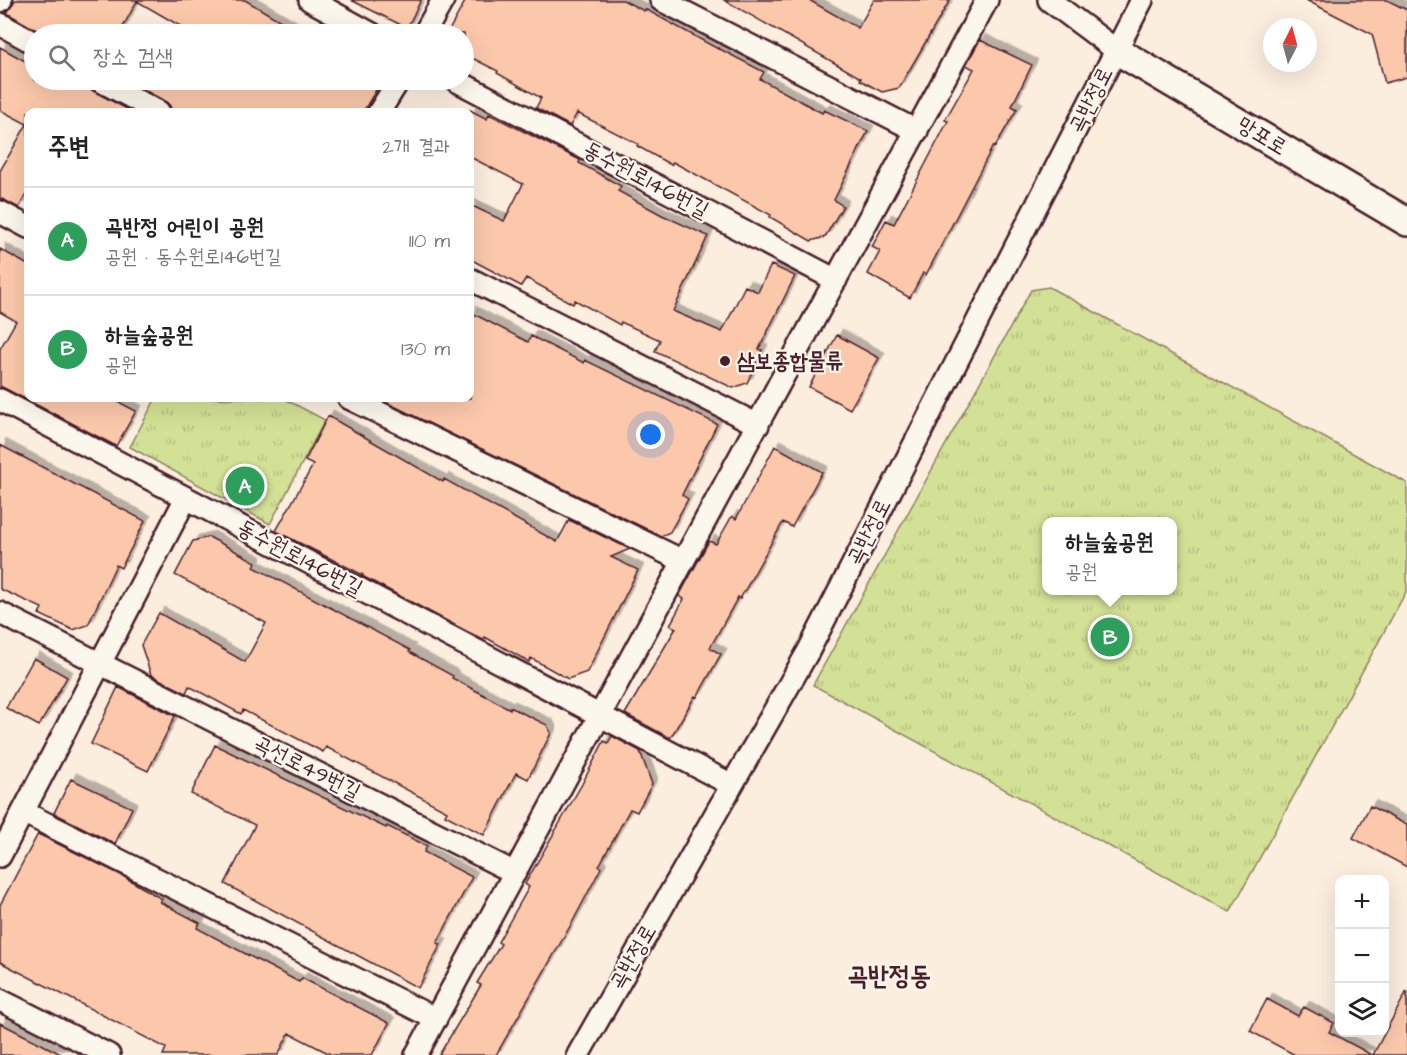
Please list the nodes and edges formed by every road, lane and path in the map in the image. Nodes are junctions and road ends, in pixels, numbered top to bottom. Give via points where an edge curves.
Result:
1 (310, 0) edge
2 (443, 0) edge
3 (661, 0) edge
4 (987, 0) edge
5 (1049, 0) edge
6 (1142, 0) edge
7 (0, 24) edge
8 (354, 24) edge
9 (430, 24) edge
10 (24, 37) edge
11 (1116, 50) junction
12 (118, 90) edge
13 (393, 90) edge
14 (474, 90) edge
15 (152, 108) edge
16 (382, 108) edge
17 (917, 131) junction
18 (0, 212) edge
19 (1407, 222) edge
20 (24, 225) edge
21 (836, 280) junction
22 (474, 281) edge
23 (0, 400) edge
24 (357, 402) edge
25 (758, 425) junction
26 (186, 498) junction
27 (682, 561) junction
28 (0, 613) edge
29 (100, 664) junction
30 (600, 716) junction
31 (732, 785) junction
32 (23, 813) junction
33 (0, 856) edge
34 (515, 873) junction
35 (0, 1000) edge
36 (436, 1019) junction
37 (109, 1055) edge
38 (416, 1055) edge
39 (578, 1055) edge

1 - 8 street
2 - 9 street
3 - 17 street
4 - 17 street
5 - 11 street
6 - 11 street, 곡반정로
7 - 10 street
11 - 19 street, 망포로
11 - 31 street, 곡반정로 via 809,650
12 - 15 street
13 - 16 street
14 - 21 street, 동수원로146번길
17 - 21 street
18 - 20 street
21 - 25 street
22 - 25 street
23 - 26 street, 동수원로146번길
24 - 27 street
25 - 27 street
26 - 29 street
26 - 30 street, 동수원로146번길
27 - 30 street
28 - 29 street, 곡선로49번길
29 - 32 street
29 - 34 street, 곡선로49번길
30 - 31 street, 동수원로146번길
30 - 34 street
31 - 39 street, 곡반정로
32 - 33 street
32 - 36 street
34 - 36 street
35 - 37 street
36 - 38 street

